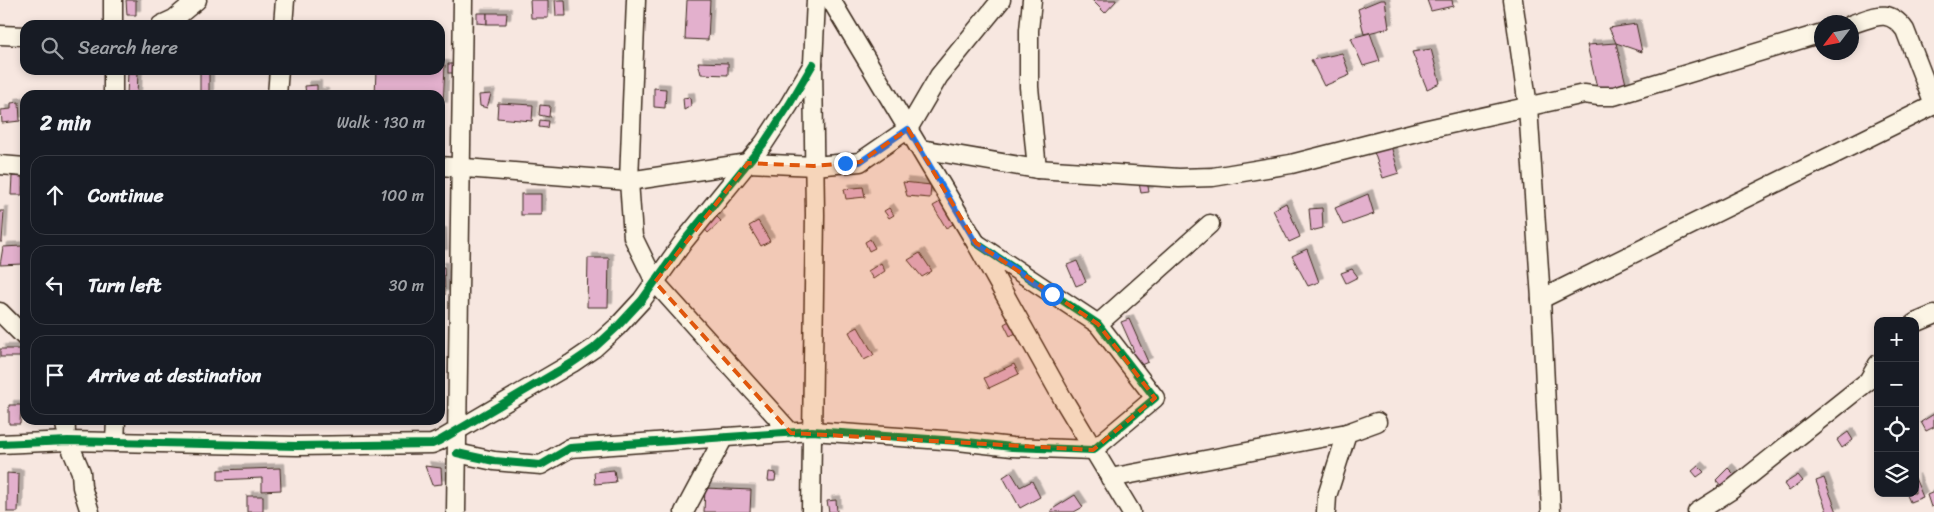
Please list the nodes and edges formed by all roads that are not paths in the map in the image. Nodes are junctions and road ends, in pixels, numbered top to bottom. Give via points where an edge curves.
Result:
1 (113, 0) edge
2 (197, 0) edge
3 (285, 0) edge
4 (463, 0) edge
5 (636, 0) edge
6 (816, 0) edge
7 (831, 0) edge
8 (1001, 0) edge
9 (1032, 0) edge
10 (1514, 0) edge
11 (113, 20) edge
12 (172, 20) edge
13 (283, 20) edge
14 (1859, 22) edge
15 (0, 35) edge
16 (1814, 35) edge
17 (20, 36) edge
18 (813, 64) junction
19 (113, 75) edge
20 (279, 75) edge
21 (113, 90) edge
22 (277, 90) edge
23 (1934, 105) edge
24 (1528, 107) junction
25 (908, 129) junction
26 (920, 149) junction
27 (748, 163) junction
28 (0, 165) edge
29 (814, 166) junction
30 (20, 167) edge
31 (445, 167) edge
32 (1038, 168) junction
33 (461, 169) junction
34 (629, 182) junction
35 (1210, 224) dead end
36 (976, 243) junction
37 (655, 282) junction
38 (1541, 299) junction
39 (0, 312) edge
40 (1934, 315) edge
41 (1919, 322) edge
42 (1098, 324) junction
43 (20, 332) edge
44 (1874, 371) edge
45 (1377, 422) dead end
46 (116, 425) edge
47 (457, 430) junction
48 (812, 431) junction
49 (791, 433) junction
50 (1347, 433) junction
51 (724, 437) junction
52 (70, 440) edge
53 (115, 442) junction
54 (0, 444) edge
55 (1093, 450) junction
56 (456, 453) junction
57 (1110, 478) junction
58 (92, 509) edge
59 (456, 512) edge
60 (684, 512) edge
61 (811, 512) edge
62 (1131, 512) edge
63 (1326, 512) edge
64 (1552, 512) edge
65 (1698, 512) edge

1 - 11 street
2 - 12 street
3 - 13 street
4 - 33 street
5 - 34 street
6 - 18 street
7 - 25 street
8 - 25 street via 939,76
9 - 32 street via 1028,87
10 - 24 street
14 - 23 street via 1885,15 1897,19 1905,30
15 - 17 street
16 - 24 street via 1614,96 1584,94
18 - 27 street via 789,106
18 - 29 street
19 - 21 street
20 - 22 street
23 - 38 street
24 - 32 street via 1291,164 1213,177 1179,178
24 - 38 street
25 - 26 street
25 - 29 street via 860,162
26 - 32 street
26 - 36 street
27 - 29 street
27 - 34 street
27 - 37 street
28 - 30 street
29 - 48 street
31 - 33 street
33 - 34 street
33 - 47 street
34 - 37 street via 632,237
35 - 42 street
36 - 42 street
36 - 55 street
37 - 47 street via 617,327 594,348
37 - 49 street
38 - 64 street
39 - 43 street
40 - 41 street
42 - 55 street via 1155,398
44 - 65 street via 1868,381
45 - 50 street
46 - 53 street
47 - 53 street via 432,444 297,446
47 - 56 street
48 - 49 street
48 - 55 street
48 - 61 street
49 - 51 street
50 - 57 street
50 - 63 street
51 - 56 street via 570,448 542,465 494,461
51 - 60 street
52 - 53 street
52 - 54 street
52 - 58 street via 81,472 82,488
55 - 57 street
56 - 59 street
57 - 62 street

